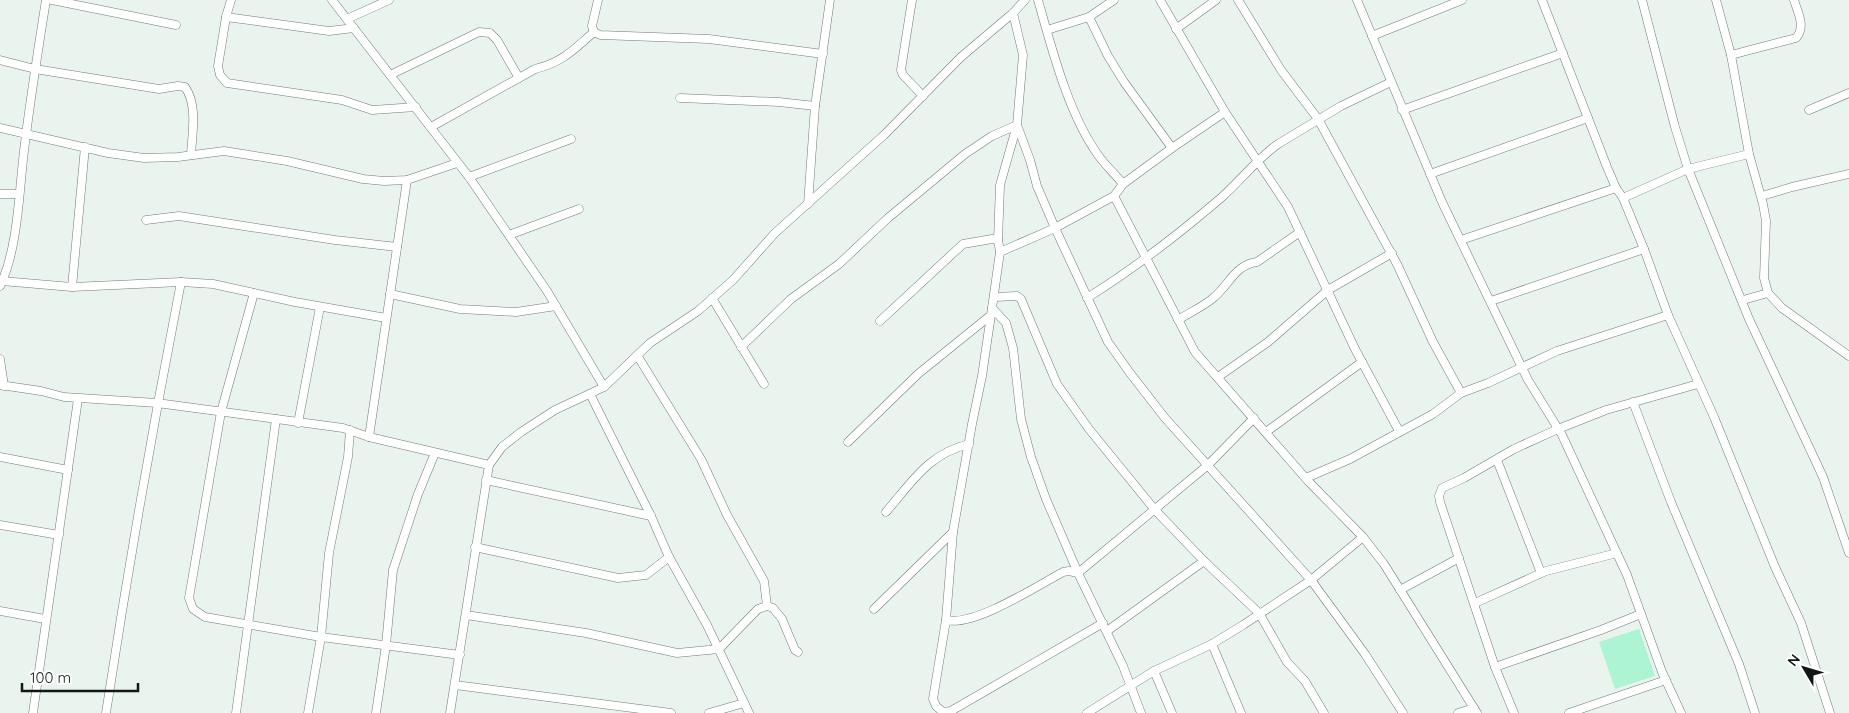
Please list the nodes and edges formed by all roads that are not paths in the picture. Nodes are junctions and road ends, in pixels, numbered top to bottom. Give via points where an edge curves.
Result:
1 (46, 0) edge
2 (52, 0) edge
3 (231, 0) edge
4 (332, 0) edge
5 (389, 0) edge
6 (598, 0) edge
7 (830, 0) edge
8 (912, 0) edge
9 (1025, 0) edge
10 (1038, 0) edge
11 (1114, 0) edge
12 (1160, 0) edge
13 (1216, 0) edge
14 (1238, 0) edge
15 (1357, 0) edge
16 (1462, 0) edge
17 (1542, 0) edge
18 (1642, 0) edge
19 (1716, 0) edge
20 (1794, 0) edge
21 (1013, 13) junction
22 (226, 17) junction
23 (1089, 17) junction
24 (347, 19) junction
25 (176, 25) dead end
26 (354, 28) junction
27 (1176, 29) junction
28 (1046, 30) junction
29 (594, 32) junction
30 (1372, 36) junction
31 (1563, 53) junction
32 (823, 54) junction
33 (1731, 55) junction
34 (0, 60) edge
35 (35, 68) junction
36 (390, 75) junction
37 (518, 78) junction
38 (1390, 82) junction
39 (1847, 94) edge
40 (923, 96) junction
41 (680, 98) dead end
42 (1849, 104) edge
43 (815, 106) junction
44 (416, 107) junction
45 (1402, 110) junction
46 (1809, 110) dead end
47 (1226, 112) junction
48 (1588, 118) junction
49 (1318, 119) junction
50 (1017, 125) junction
51 (430, 127) junction
52 (0, 128) edge
53 (26, 133) junction
54 (570, 139) dead end
55 (85, 147) junction
56 (1172, 148) junction
57 (1749, 154) junction
58 (191, 155) junction
59 (457, 163) junction
60 (1258, 163) junction
61 (1688, 169) junction
62 (1430, 174) junction
63 (1849, 174) edge
64 (469, 177) junction
65 (407, 180) junction
66 (1123, 184) junction
67 (1616, 188) junction
68 (0, 194) edge
69 (18, 194) junction
70 (1114, 196) junction
71 (1762, 196) junction
72 (1622, 198) junction
73 (808, 204) junction
74 (579, 209) dead end
75 (146, 220) dead end
76 (1055, 228) junction
77 (1300, 232) junction
78 (509, 235) junction
79 (998, 240) junction
80 (1461, 240) junction
81 (397, 248) junction
82 (1644, 249) junction
83 (1000, 252) junction
84 (1392, 254) junction
85 (1146, 259) junction
86 (181, 282) junction
87 (1, 283) edge
88 (72, 287) junction
89 (1328, 290) junction
90 (254, 293) junction
91 (1768, 293) junction
92 (390, 294) junction
93 (994, 297) junction
94 (712, 298) junction
95 (1087, 298) junction
96 (1743, 300) junction
97 (1491, 301) junction
98 (320, 306) junction
99 (556, 306) junction
100 (992, 311) junction
101 (1668, 315) junction
102 (386, 318) junction
103 (1178, 320) junction
104 (880, 321) dead end
105 (742, 347) junction
106 (637, 355) junction
107 (1849, 356) edge
108 (0, 359) edge
109 (1362, 362) junction
110 (1523, 367) junction
111 (1218, 377) junction
112 (764, 384) dead end
113 (1698, 384) junction
114 (2, 386) edge
115 (604, 387) junction
116 (1461, 393) junction
117 (590, 394) junction
118 (78, 398) junction
119 (1633, 402) junction
120 (157, 404) junction
121 (221, 412) junction
122 (1254, 418) junction
123 (276, 419) junction
124 (298, 422) junction
125 (1558, 429) junction
126 (350, 430) junction
127 (1400, 431) junction
128 (1266, 432) junction
129 (369, 437) junction
130 (848, 442) dead end
131 (969, 444) junction
132 (436, 453) junction
133 (0, 457) edge
134 (1497, 460) junction
135 (489, 465) junction
136 (1208, 465) junction
137 (68, 470) junction
138 (1306, 478) junction
139 (486, 480) junction
140 (1155, 510) junction
141 (886, 512) dead end
142 (651, 516) junction
143 (0, 525) edge
144 (953, 532) junction
145 (59, 535) junction
146 (1364, 537) junction
147 (475, 547) junction
148 (1617, 553) junction
149 (1849, 553) edge
150 (668, 558) junction
151 (1459, 558) junction
152 (1204, 561) junction
153 (1078, 573) junction
154 (1542, 573) junction
155 (1311, 580) junction
156 (1400, 590) junction
157 (1475, 603) junction
158 (767, 606) junction
159 (874, 609) dead end
160 (0, 611) edge
161 (1259, 613) junction
162 (1641, 614) junction
163 (466, 615) junction
164 (45, 619) junction
165 (946, 620) junction
166 (1103, 623) junction
167 (249, 624) junction
168 (1107, 631) junction
169 (321, 636) junction
170 (1212, 644) junction
171 (386, 645) junction
172 (719, 649) junction
173 (798, 652) dead end
174 (460, 654) junction
175 (1495, 668) junction
176 (1154, 671) junction
177 (1666, 680) junction
178 (455, 685) junction
179 (1131, 685) junction
180 (744, 703) junction
181 (1476, 710) edge
182 (33, 713) edge
183 (106, 713) edge
184 (236, 713) edge
185 (308, 713) edge
186 (376, 713) edge
187 (450, 713) edge
188 (671, 713) edge
189 (709, 713) edge
190 (748, 713) edge
191 (1087, 713) edge
192 (1141, 713) edge
193 (1172, 713) edge
194 (1241, 713) edge
195 (1324, 713) edge
196 (1403, 713) edge
197 (1458, 713) edge
198 (1514, 713) edge
199 (1569, 713) edge
200 (1681, 713) edge
201 (1755, 713) edge
202 (1830, 713) edge

1 - 35 street
2 - 25 street
3 - 22 street
4 - 24 street
5 - 24 street
6 - 29 street via 592,26
7 - 32 street
8 - 40 street via 901,70
9 - 21 street
10 - 28 street
11 - 23 street
12 - 27 street
13 - 27 street
14 - 49 street via 1281,70
15 - 30 street
16 - 30 street
17 - 31 street
18 - 61 street
19 - 33 street
20 - 33 street via 1802,27 1796,38
21 - 40 street
21 - 50 street via 1023,55
22 - 26 street via 329,32
22 - 44 street via 218,66 227,83 342,100 372,110
23 - 28 street
23 - 56 street via 1124,82
24 - 26 street
26 - 36 street
27 - 47 street
28 - 66 street via 1061,78 1083,130 1097,154
29 - 32 street via 600,35 709,40
29 - 37 street via 564,58
30 - 38 street
31 - 45 street
31 - 48 street
32 - 43 street
33 - 57 street
34 - 35 street
35 - 53 street
35 - 58 street via 159,89 185,87 190,94 193,112
36 - 37 street via 479,32 490,33 497,40
36 - 44 street
37 - 51 street
38 - 45 street
38 - 49 street
39 - 42 street
39 - 46 street
40 - 73 street
41 - 43 street
43 - 73 street
44 - 51 street
45 - 62 street
47 - 56 street
47 - 60 street
48 - 62 street
48 - 67 street
49 - 60 street via 1268,151
49 - 84 street
50 - 76 street
50 - 79 street via 1000,185
50 - 105 street via 992,136 965,154 839,264 791,299
51 - 59 street
52 - 53 street
53 - 55 street
53 - 69 street
54 - 64 street
55 - 58 street via 144,158
55 - 88 street
56 - 66 street
57 - 61 street
57 - 71 street
58 - 65 street via 224,151 294,162 363,179
59 - 64 street
59 - 65 street
60 - 77 street via 1288,207
60 - 85 street via 1224,196
61 - 72 street
61 - 96 street
62 - 80 street
63 - 71 street
64 - 78 street
65 - 81 street
66 - 70 street
67 - 72 street
67 - 80 street
68 - 69 street
69 - 87 street via 13,246
70 - 76 street
70 - 85 street
71 - 91 street via 1766,221 1764,278
72 - 82 street
73 - 94 street
74 - 78 street
75 - 81 street via 179,216
76 - 83 street
76 - 95 street
77 - 89 street
77 - 103 street via 1257,262 1240,268 1213,298
78 - 99 street
79 - 83 street
79 - 104 street via 963,244
80 - 97 street
81 - 92 street
82 - 97 street
82 - 101 street
83 - 93 street
84 - 89 street
84 - 116 street
85 - 95 street
85 - 103 street
86 - 88 street
86 - 90 street via 213,284
86 - 120 street
87 - 88 street
89 - 109 street
89 - 111 street via 1268,342
90 - 98 street
90 - 121 street
91 - 96 street
91 - 107 street via 1782,308
92 - 99 street via 460,309 516,312
92 - 102 street
93 - 100 street
93 - 140 street via 1017,296 1021,299 1057,384
94 - 105 street
94 - 106 street
95 - 136 street via 1108,342 1130,373
96 - 149 street via 1823,477
97 - 110 street
98 - 102 street
98 - 124 street
99 - 115 street
100 - 130 street via 918,374
100 - 131 street
100 - 153 street via 1006,323 1013,348 1021,419 1031,457
101 - 110 street via 1557,352
101 - 113 street
102 - 129 street
103 - 111 street via 1195,352
105 - 112 street
106 - 115 street
106 - 158 street via 701,459 727,515 764,581
108 - 114 street
109 - 127 street
109 - 128 street
110 - 116 street
110 - 125 street
111 - 122 street
113 - 119 street
113 - 202 street via 1802,623
114 - 118 street
115 - 117 street
116 - 127 street via 1433,414
117 - 135 street via 555,410 521,432 502,447
117 - 142 street
118 - 120 street
118 - 137 street
119 - 125 street
119 - 201 street via 1739,664
120 - 121 street
120 - 183 street
121 - 123 street
121 - 167 street via 189,598 193,609 205,616
122 - 128 street
122 - 136 street
123 - 124 street
123 - 167 street
124 - 126 street
125 - 134 street
125 - 148 street
126 - 129 street
126 - 169 street via 330,553
127 - 138 street via 1350,460
128 - 138 street
129 - 132 street
131 - 141 street via 948,450 928,464
131 - 144 street
132 - 135 street
132 - 171 street via 418,494 393,570
133 - 137 street
134 - 151 street via 1442,488 1440,492 1440,502
134 - 154 street
135 - 139 street
136 - 140 street
136 - 155 street
137 - 145 street
138 - 146 street
139 - 142 street
139 - 147 street
140 - 152 street
140 - 153 street
142 - 150 street
143 - 145 street
144 - 159 street
144 - 165 street
145 - 164 street
146 - 155 street
146 - 156 street
147 - 150 street via 618,578 646,575
147 - 163 street
148 - 154 street
148 - 162 street
150 - 172 street
151 - 156 street
151 - 157 street
152 - 161 street
152 - 168 street
153 - 165 street via 1063,572 980,615 953,622
153 - 166 street
154 - 157 street
155 - 161 street
155 - 196 street via 1366,654
156 - 181 street
157 - 175 street
158 - 172 street via 758,609
158 - 173 street via 782,619
160 - 164 street
161 - 170 street
161 - 195 street via 1287,662 1305,682
162 - 175 street
162 - 177 street
163 - 172 street via 586,633 677,653
163 - 174 street
164 - 182 street
165 - 166 street via 933,699 943,712 951,711
166 - 168 street
167 - 169 street
167 - 184 street
168 - 179 street
169 - 171 street
169 - 185 street
170 - 176 street
170 - 194 street
171 - 174 street
171 - 186 street
172 - 180 street
174 - 178 street
175 - 198 street
176 - 179 street
176 - 193 street
177 - 199 street
177 - 200 street
178 - 187 street
178 - 188 street
179 - 191 street
179 - 192 street
180 - 189 street
180 - 190 street
181 - 197 street

